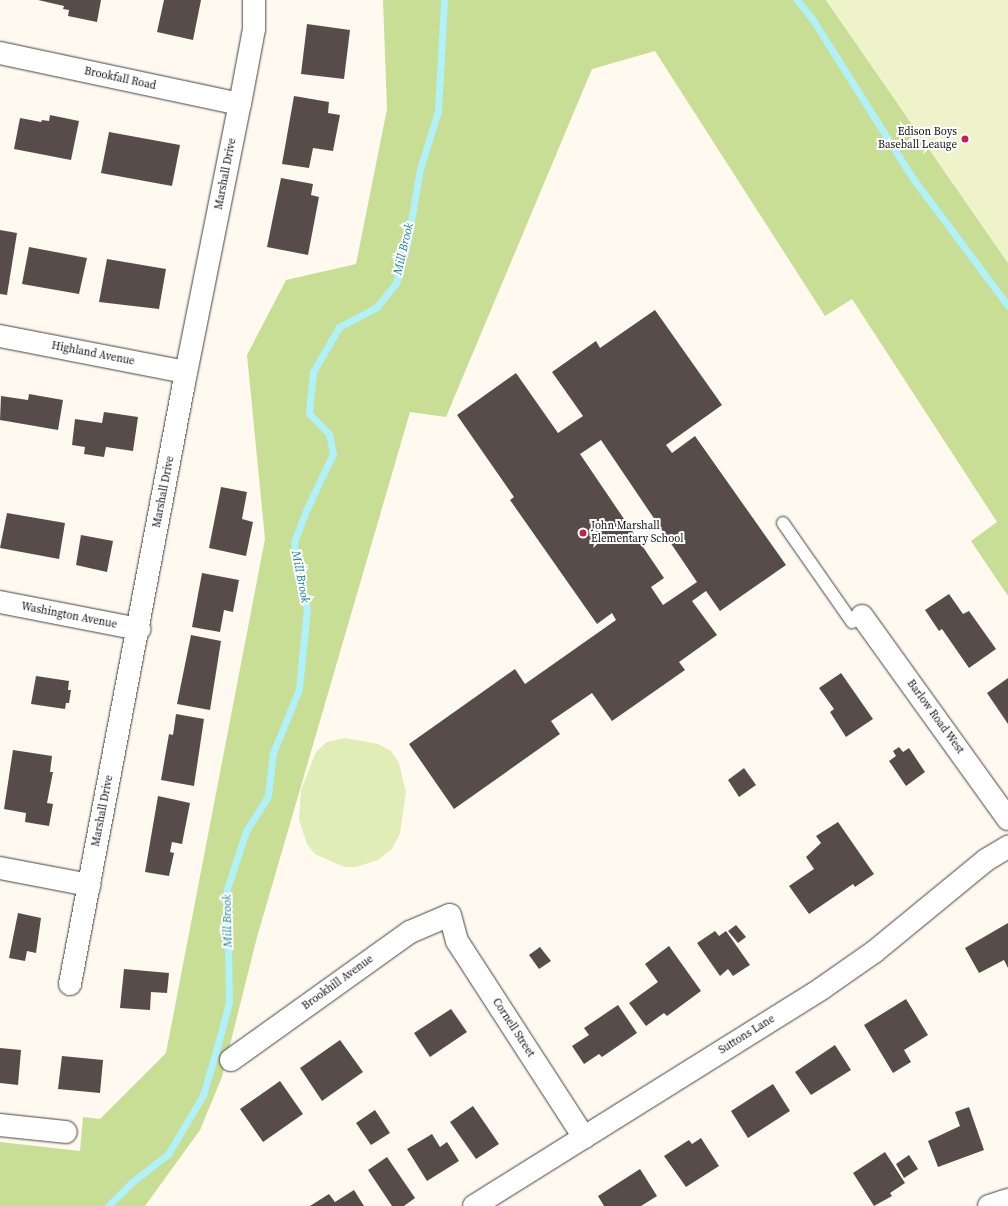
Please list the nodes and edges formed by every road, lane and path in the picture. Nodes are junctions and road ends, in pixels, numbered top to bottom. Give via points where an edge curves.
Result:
1 (254, 0) edge
2 (0, 53) edge
3 (240, 104) junction
4 (0, 336) edge
5 (186, 372) junction
6 (784, 523) dead end
7 (0, 602) edge
8 (857, 619) joint
9 (138, 629) junction
10 (1008, 819) edge
11 (1008, 847) edge
12 (0, 868) edge
13 (89, 885) junction
14 (450, 915) joint
15 (70, 984) dead end
16 (231, 1060) dead end
17 (0, 1125) edge
18 (66, 1132) dead end
19 (584, 1137) junction
20 (1008, 1200) edge
21 (474, 1206) edge
22 (989, 1206) edge

1 - 3 street, Marshall Drive via 254,29
2 - 3 street, Brookfall Road
3 - 5 street, Marshall Drive
4 - 5 street, Highland Avenue
5 - 9 street, Marshall Drive
6 - 8 lane
7 - 9 street, Washington Avenue
8 - 10 street, Barlow Road West
9 - 13 street, Marshall Drive
11 - 19 street, Suttons Lane via 986,860 874,952 821,989
12 - 13 street
13 - 15 street, Marshall Drive
14 - 16 street, Brookhill Avenue via 410,932
14 - 19 street, Cornell Street via 457,941
17 - 18 street
19 - 21 street, Suttons Lane
20 - 22 street

